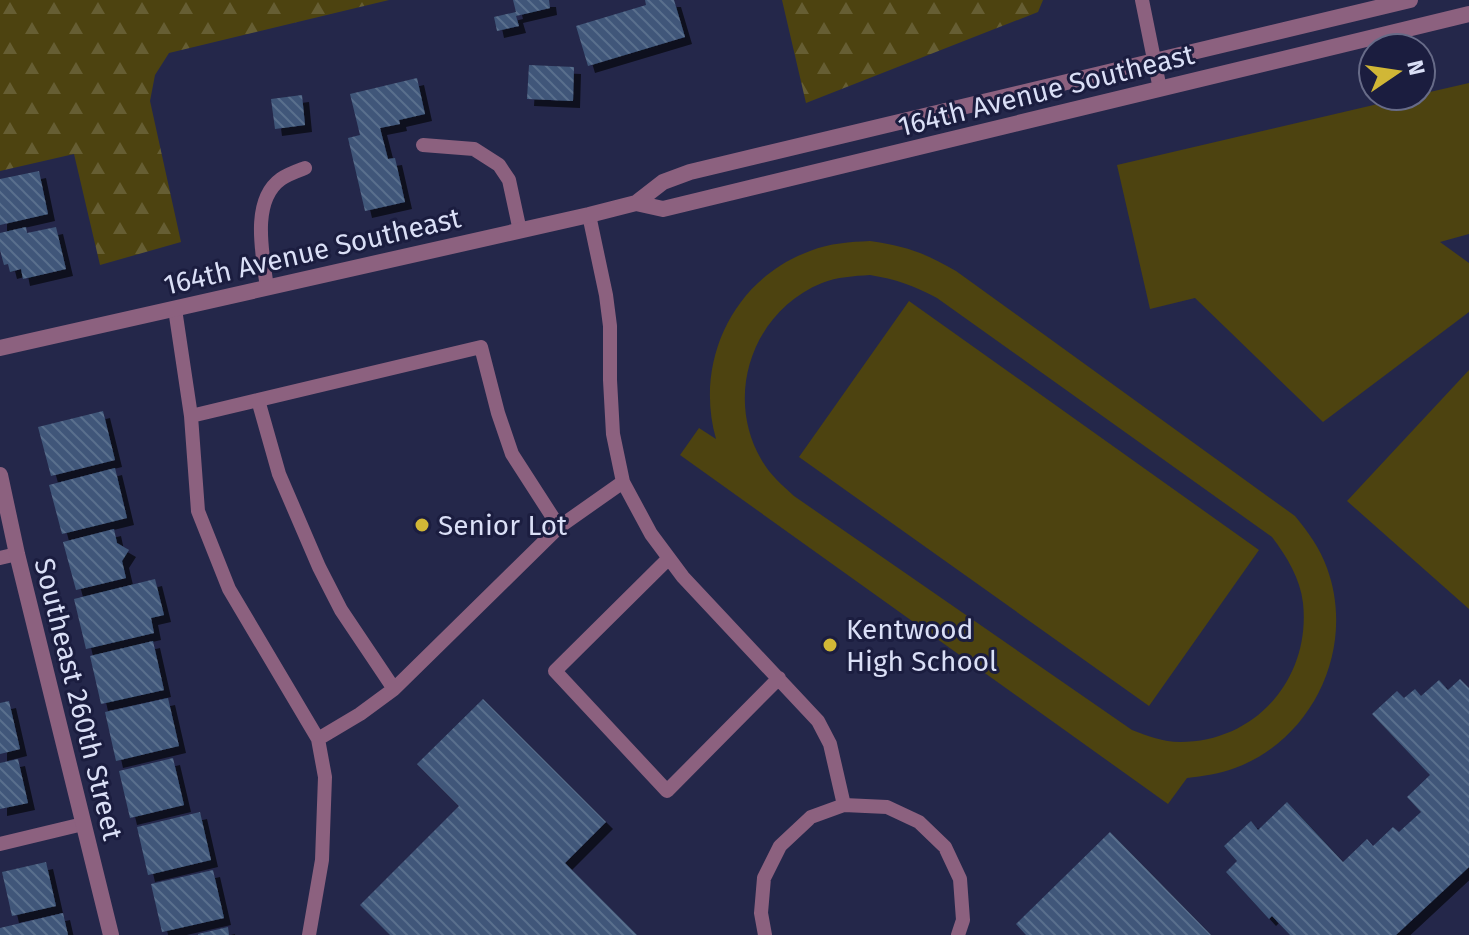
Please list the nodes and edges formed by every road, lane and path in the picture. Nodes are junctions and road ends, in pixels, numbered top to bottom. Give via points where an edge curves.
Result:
1 (1142, 0) edge
2 (1410, 0) edge
3 (1469, 14) edge
4 (1153, 61) junction
5 (1160, 89) junction
6 (423, 145) dead end
7 (305, 168) dead end
8 (636, 203) junction
9 (589, 215) junction
10 (520, 231) junction
11 (267, 288) junction
12 (175, 309) junction
13 (0, 348) edge
14 (258, 400) junction
15 (191, 416) junction
16 (0, 475) edge
17 (623, 482) junction
18 (559, 527) junction
19 (8, 556) edge
20 (669, 558) junction
21 (779, 678) junction
22 (394, 689) junction
23 (318, 739) junction
24 (844, 805) junction
25 (83, 824) junction
26 (0, 844) edge
27 (111, 935) edge
28 (309, 935) edge
29 (765, 935) edge
30 (958, 935) edge

1 - 4 lane
2 - 4 street, 164th Avenue Southeast
3 - 5 street, 164th Avenue Southeast
4 - 5 lane
4 - 8 street, 164th Avenue Southeast via 690,172 663,182
5 - 8 street, 164th Avenue Southeast via 663,209
6 - 10 lane via 474,149 499,165 509,180
7 - 11 lane via 280,179 266,197 261,240
8 - 9 street, 164th Avenue Southeast
9 - 10 street, 164th Avenue Southeast
9 - 17 lane via 610,326 613,434
10 - 11 street, 164th Avenue Southeast
11 - 12 street, 164th Avenue Southeast
12 - 13 street, 164th Avenue Southeast
12 - 15 lane
14 - 15 lane
14 - 18 lane via 481,347 512,454
14 - 22 lane via 279,474 319,567
15 - 23 lane via 198,511 213,550 229,589
16 - 19 street, Southeast 260th Street
17 - 18 lane
17 - 20 lane
18 - 22 lane
19 - 25 street, Southeast 260th Street
20 - 21 lane
20 - 21 lane via 555,671 667,791
21 - 24 lane via 818,721 830,744
22 - 23 lane
23 - 28 lane via 325,777 322,860
24 - 29 lane via 811,817 780,846 764,878
24 - 30 lane via 887,807 919,822 945,847 960,879 963,920
25 - 26 lane
25 - 27 street, Southeast 260th Street

